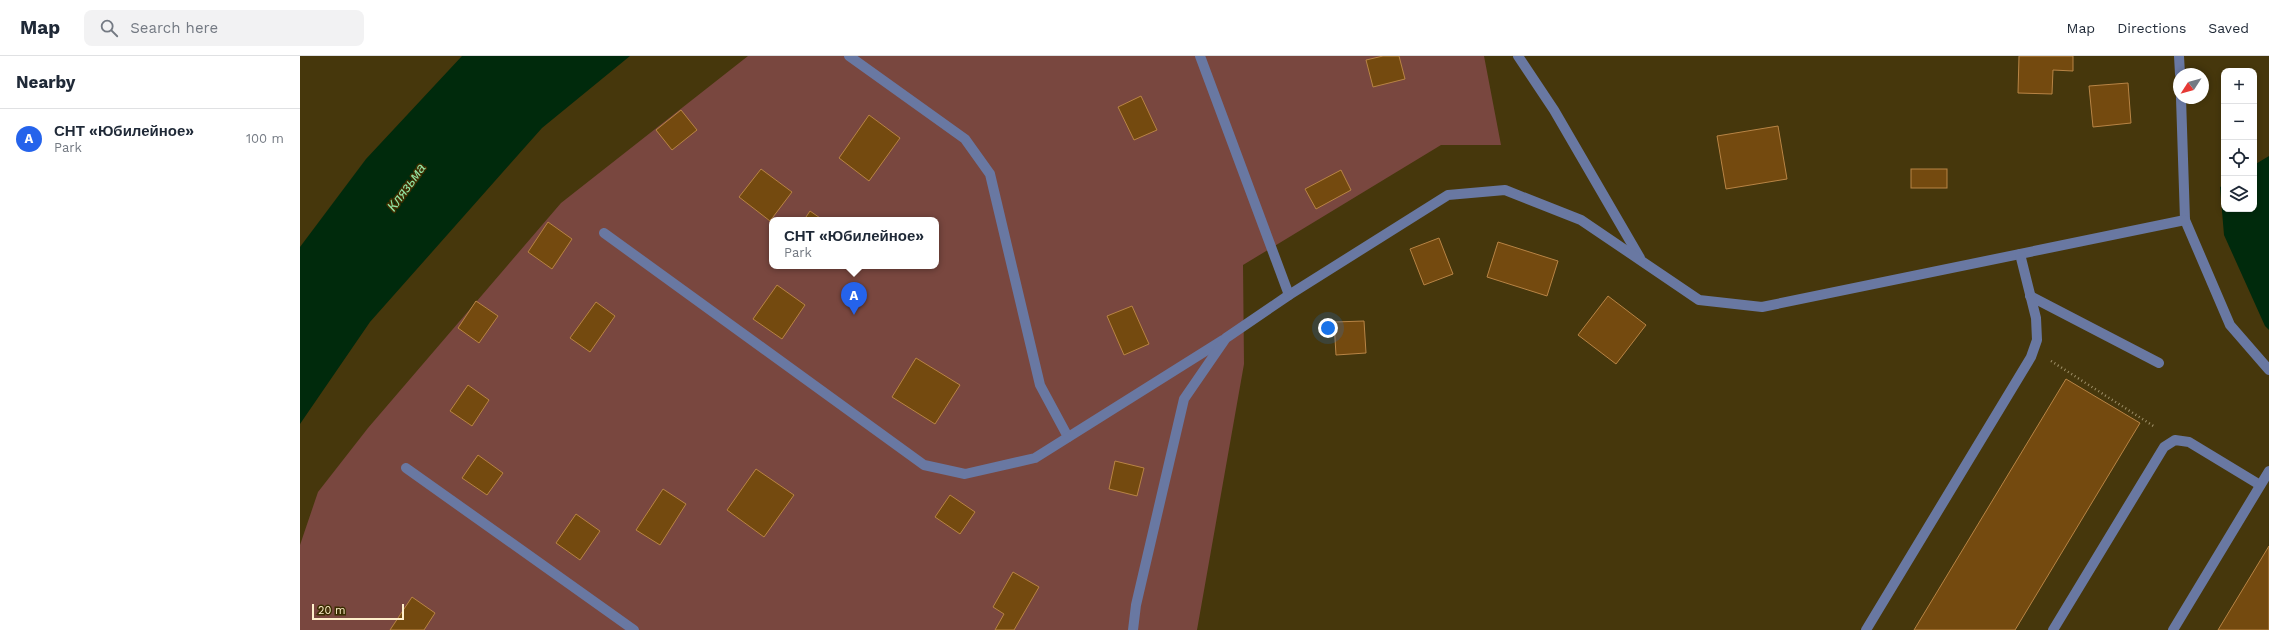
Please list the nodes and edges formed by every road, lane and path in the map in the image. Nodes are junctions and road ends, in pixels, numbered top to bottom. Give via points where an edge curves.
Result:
1 (849, 56) edge
2 (1200, 56) edge
3 (1518, 56) edge
4 (2179, 56) edge
5 (2180, 68) edge
6 (2181, 104) edge
7 (2185, 220) junction
8 (604, 233) dead end
9 (2020, 254) junction
10 (1642, 262) junction
11 (1289, 295) junction
12 (2030, 296) junction
13 (1226, 338) junction
14 (2034, 350) junction
15 (2159, 363) dead end
16 (2269, 370) edge
17 (1068, 437) junction
18 (2175, 440) junction
19 (406, 468) dead end
20 (2269, 472) edge
21 (2260, 486) junction
22 (634, 630) edge
23 (1133, 630) edge
24 (1866, 630) edge
25 (2053, 630) edge
26 (2173, 630) edge

1 - 17 street via 965,139 990,174 1040,385
2 - 11 street
3 - 10 street via 1554,110
4 - 5 street
6 - 7 street
7 - 9 street
7 - 16 street via 2230,325
8 - 17 street via 924,465 965,474 1035,458
9 - 10 street via 1762,307 1698,300
9 - 12 street
10 - 11 street via 1581,220 1505,190 1448,195
11 - 13 street
12 - 14 street via 2036,318 2037,340
12 - 15 street
13 - 17 street
13 - 23 street via 1184,399 1136,604
14 - 18 path
14 - 24 street
18 - 21 street via 2189,442
18 - 25 street via 2164,447
19 - 22 street
20 - 21 street
21 - 26 street

